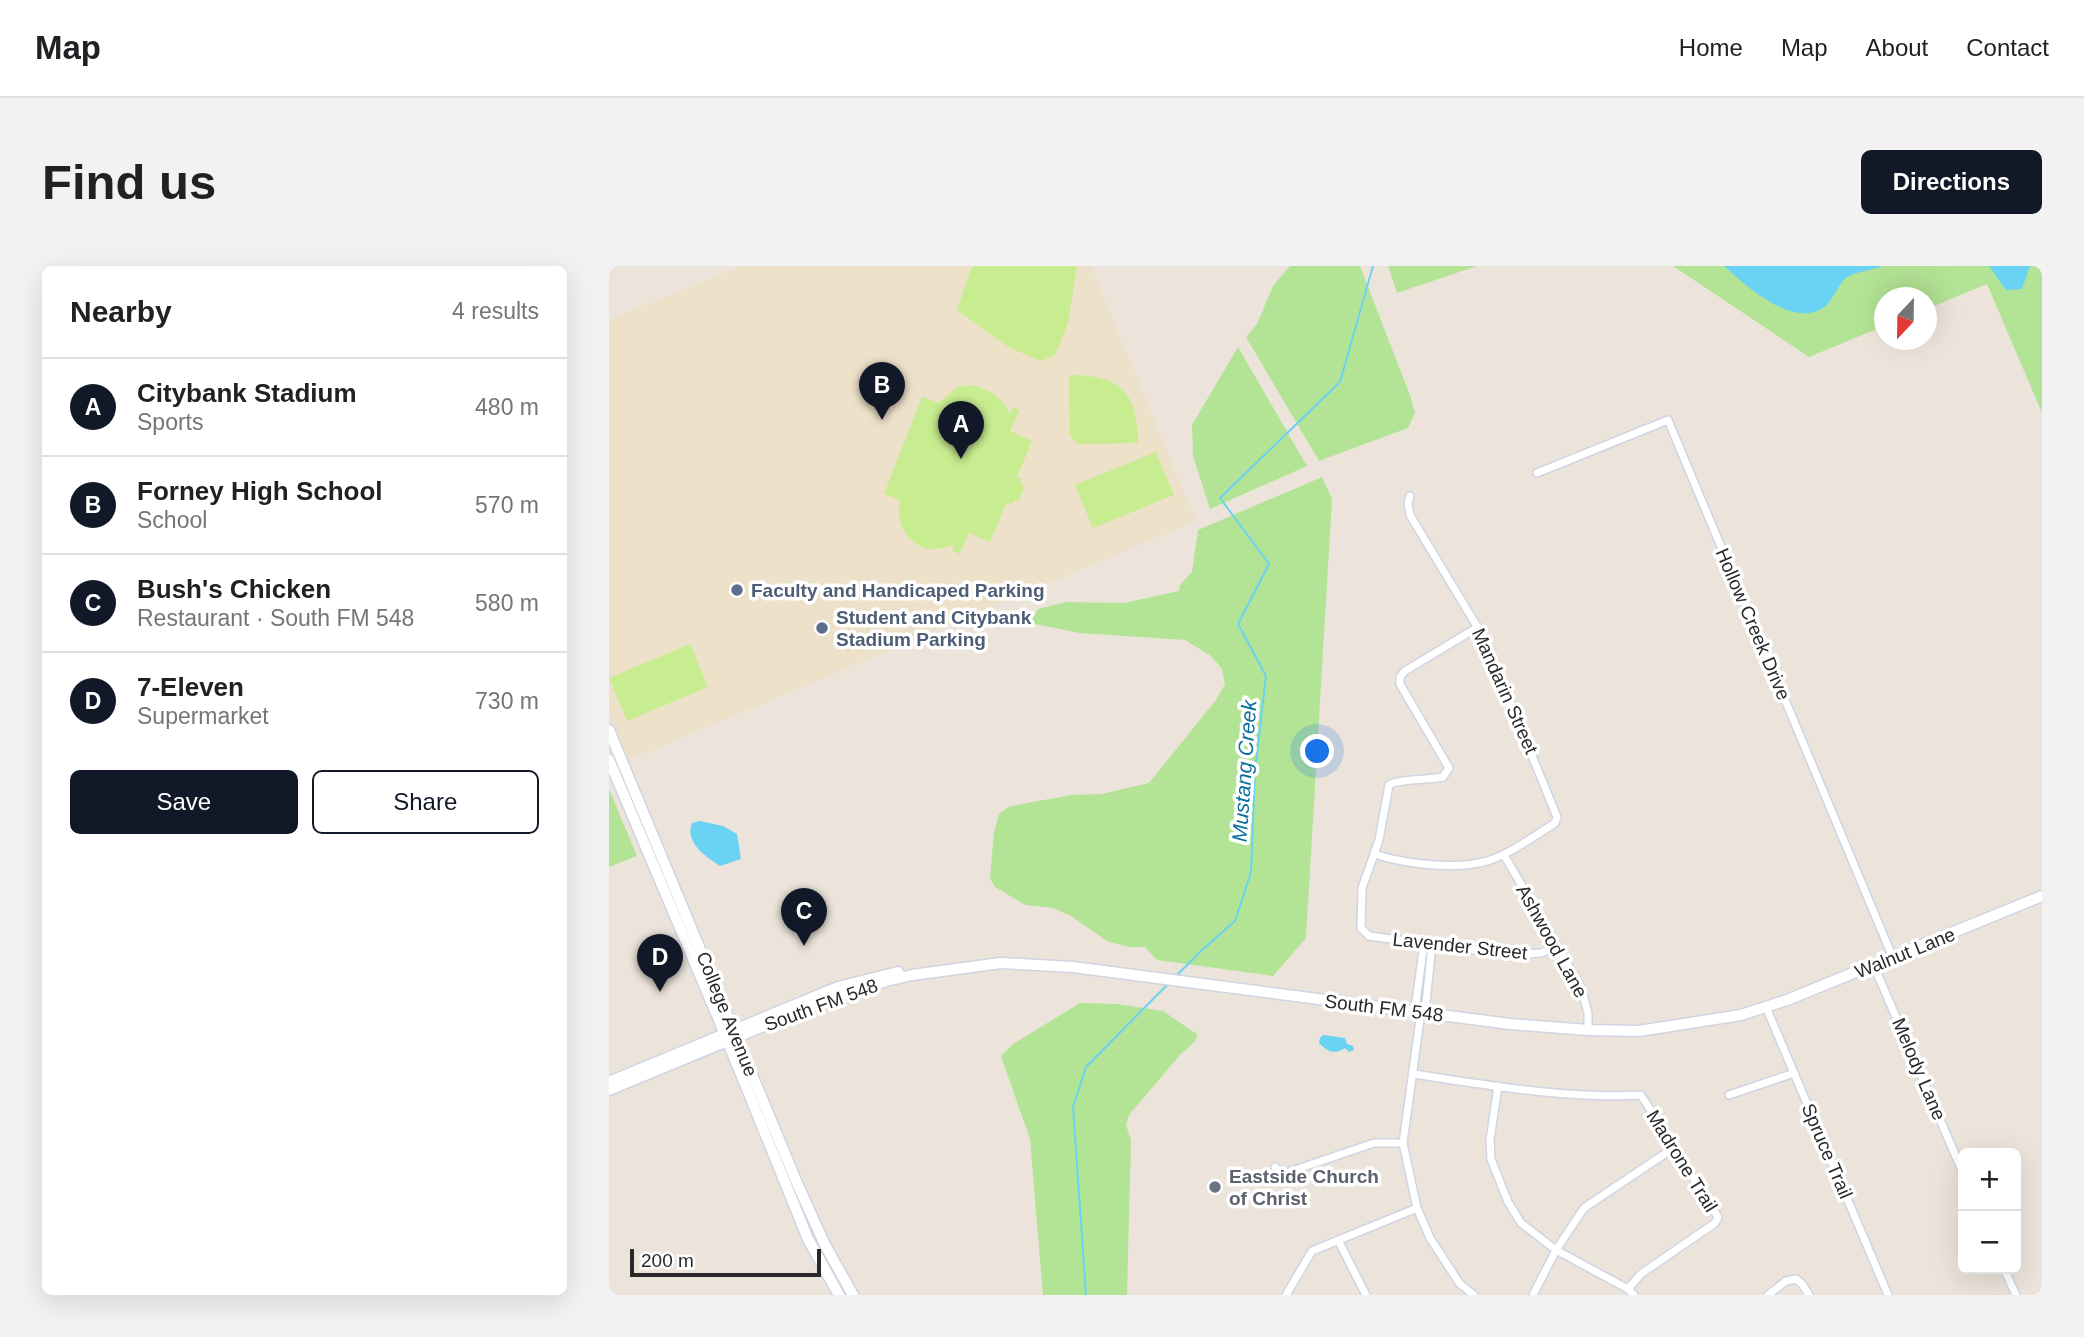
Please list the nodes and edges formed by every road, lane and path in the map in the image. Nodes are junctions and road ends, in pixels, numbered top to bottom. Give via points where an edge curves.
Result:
1 (1537, 473) dead end
2 (1410, 496) dead end
3 (1478, 627) junction
4 (609, 730) edge
5 (612, 757) edge
6 (639, 818) junction
7 (1375, 854) junction
8 (1504, 855) junction
9 (2042, 896) edge
10 (1428, 943) junction
11 (1558, 946) junction
12 (1893, 958) junction
13 (1874, 965) junction
14 (1766, 1007) junction
15 (1421, 1012) junction
16 (1588, 1030) junction
17 (730, 1036) junction
18 (1794, 1073) junction
19 (1413, 1074) junction
20 (609, 1082) edge
21 (1498, 1086) junction
22 (609, 1090) edge
23 (1729, 1095) dead end
24 (1403, 1143) junction
25 (1675, 1147) junction
26 (1958, 1161) edge
27 (1275, 1167) dead end
28 (1417, 1208) junction
29 (1338, 1240) junction
30 (1556, 1250) junction
31 (2006, 1274) edge
32 (1631, 1292) edge
33 (839, 1295) edge
34 (853, 1295) edge
35 (1286, 1295) edge
36 (1366, 1295) edge
37 (1473, 1295) edge
38 (1533, 1295) edge
39 (1768, 1295) edge
40 (1809, 1295) edge
41 (1888, 1295) edge
42 (2015, 1295) edge

1 - 12 street, Hollow Creek Drive via 1668,420
2 - 3 street, Mandarin Street via 1410,514
3 - 7 street via 1400,677 1449,764 1448,772 1427,780 1391,782
3 - 8 street, Mandarin Street via 1557,817 1555,823
4 - 5 main road, College Avenue
5 - 6 main road, College Avenue via 622,792
5 - 6 main road, College Avenue via 631,783
6 - 17 main road, College Avenue
7 - 8 street via 1458,866
7 - 10 street, Lavender Street via 1361,888 1362,932
8 - 11 street, Ashwood Lane
9 - 12 main road, Walnut Lane
10 - 11 street, Lavender Street via 1523,955
10 - 15 street via 1426,1003
11 - 16 street, Ashwood Lane via 1586,1000
12 - 13 main road, Walnut Lane
13 - 14 main road, Walnut Lane
13 - 26 street, Melody Lane
14 - 16 main road, South FM 548 via 1664,1028
14 - 18 street, Spruce Trail
15 - 16 main road, South FM 548
15 - 17 main road, South FM 548 via 994,960 856,981
15 - 19 street
17 - 20 main road, South FM 548
17 - 22 main road, South FM 548
17 - 33 main road, College Avenue via 808,1239
17 - 34 main road, College Avenue via 817,1229
18 - 23 street
18 - 41 street, Spruce Trail
19 - 21 street, Madrone Trail
19 - 24 street
21 - 25 street, Madrone Trail via 1606,1097 1641,1095
21 - 30 street via 1490,1159 1521,1223
24 - 27 street via 1374,1143 1283,1174
24 - 28 street
25 - 30 street via 1584,1208
25 - 32 street, Madrone Trail via 1718,1217 1641,1274
28 - 29 street
28 - 37 street via 1430,1238 1460,1284
29 - 35 street via 1312,1251
29 - 36 street
30 - 32 street
30 - 38 street
31 - 42 street
39 - 40 street via 1796,1279

